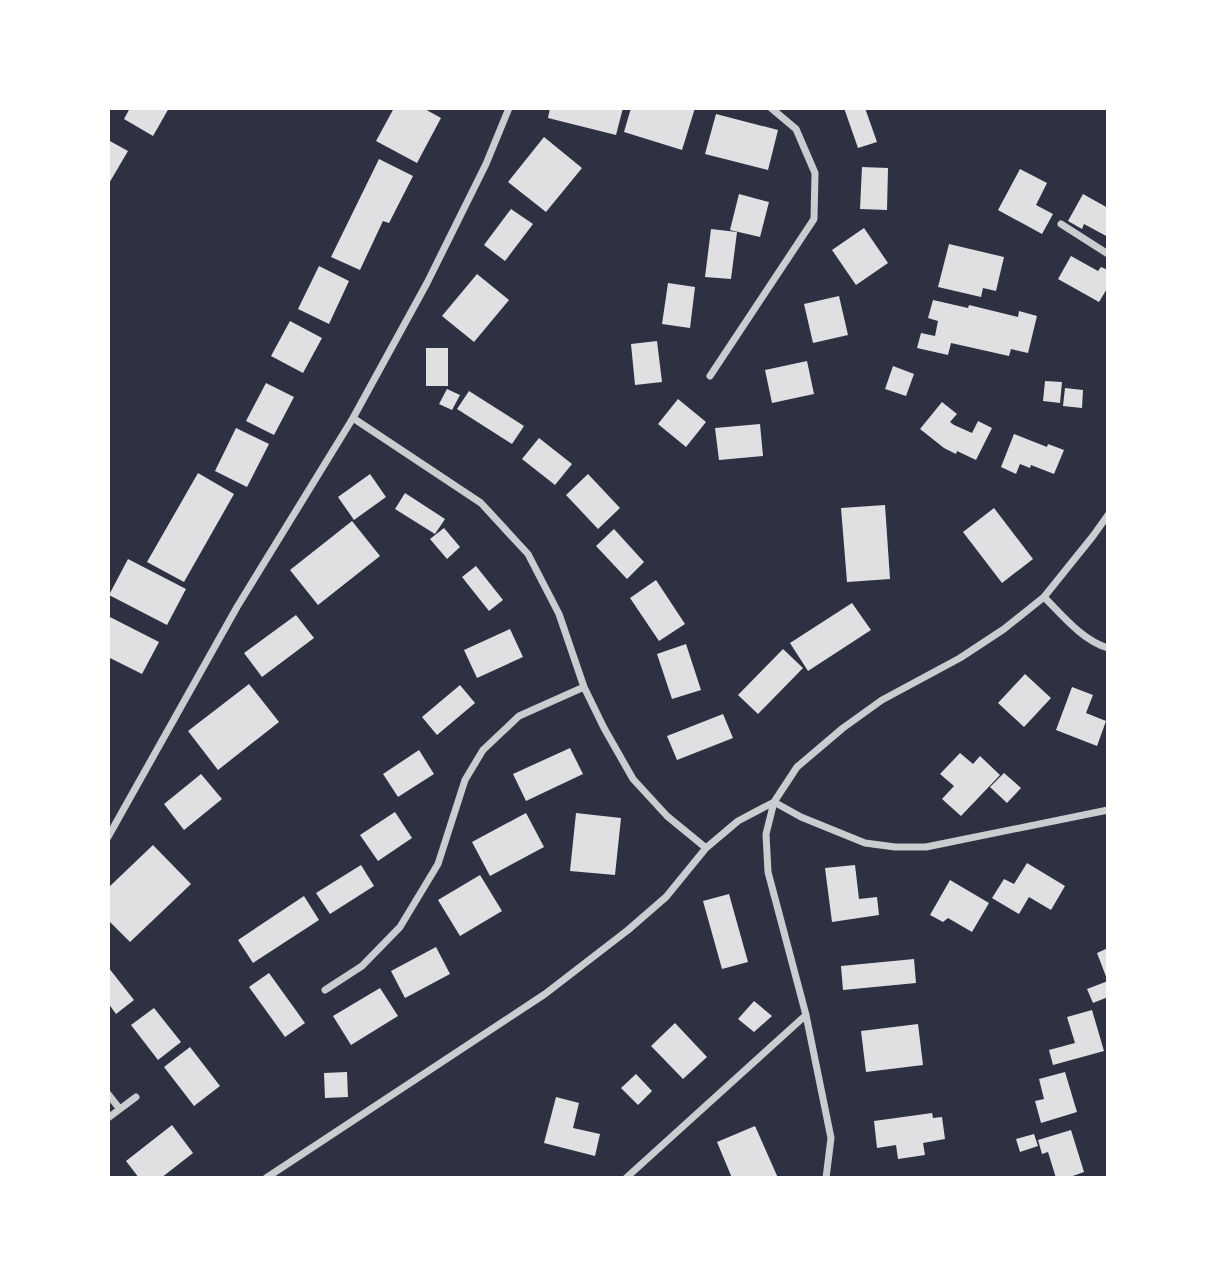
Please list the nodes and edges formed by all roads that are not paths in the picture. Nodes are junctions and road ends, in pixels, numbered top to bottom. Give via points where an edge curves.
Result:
1 (509, 108) edge
2 (771, 108) edge
3 (1061, 224) dead end
4 (1108, 254) edge
5 (710, 376) dead end
6 (353, 418) junction
7 (1108, 514) edge
8 (1045, 597) junction
9 (1108, 648) edge
10 (583, 687) junction
11 (774, 802) junction
12 (1108, 810) edge
13 (108, 837) edge
14 (706, 848) junction
15 (325, 990) dead end
16 (806, 1015) junction
17 (108, 1094) edge
18 (136, 1097) dead end
19 (119, 1108) junction
20 (108, 1118) edge
21 (266, 1178) edge
22 (626, 1178) edge
23 (826, 1178) edge

1 - 6 street via 427,283
2 - 5 street via 796,129 815,173 814,219
3 - 4 street
6 - 10 street via 481,503 527,554 559,614
6 - 13 street via 237,607
7 - 8 street
8 - 9 street via 1073,626
8 - 11 street via 960,658 882,700 843,728 797,767
10 - 14 street via 634,779 667,816
10 - 15 street via 519,716 482,750 465,780 438,864 400,927 362,966
11 - 12 street via 865,843 895,847 926,847
11 - 14 street via 738,821
11 - 16 street via 766,834 768,872
14 - 21 street via 666,897 545,994
16 - 22 street
16 - 23 street via 831,1138
17 - 19 street
18 - 19 street
19 - 20 street

